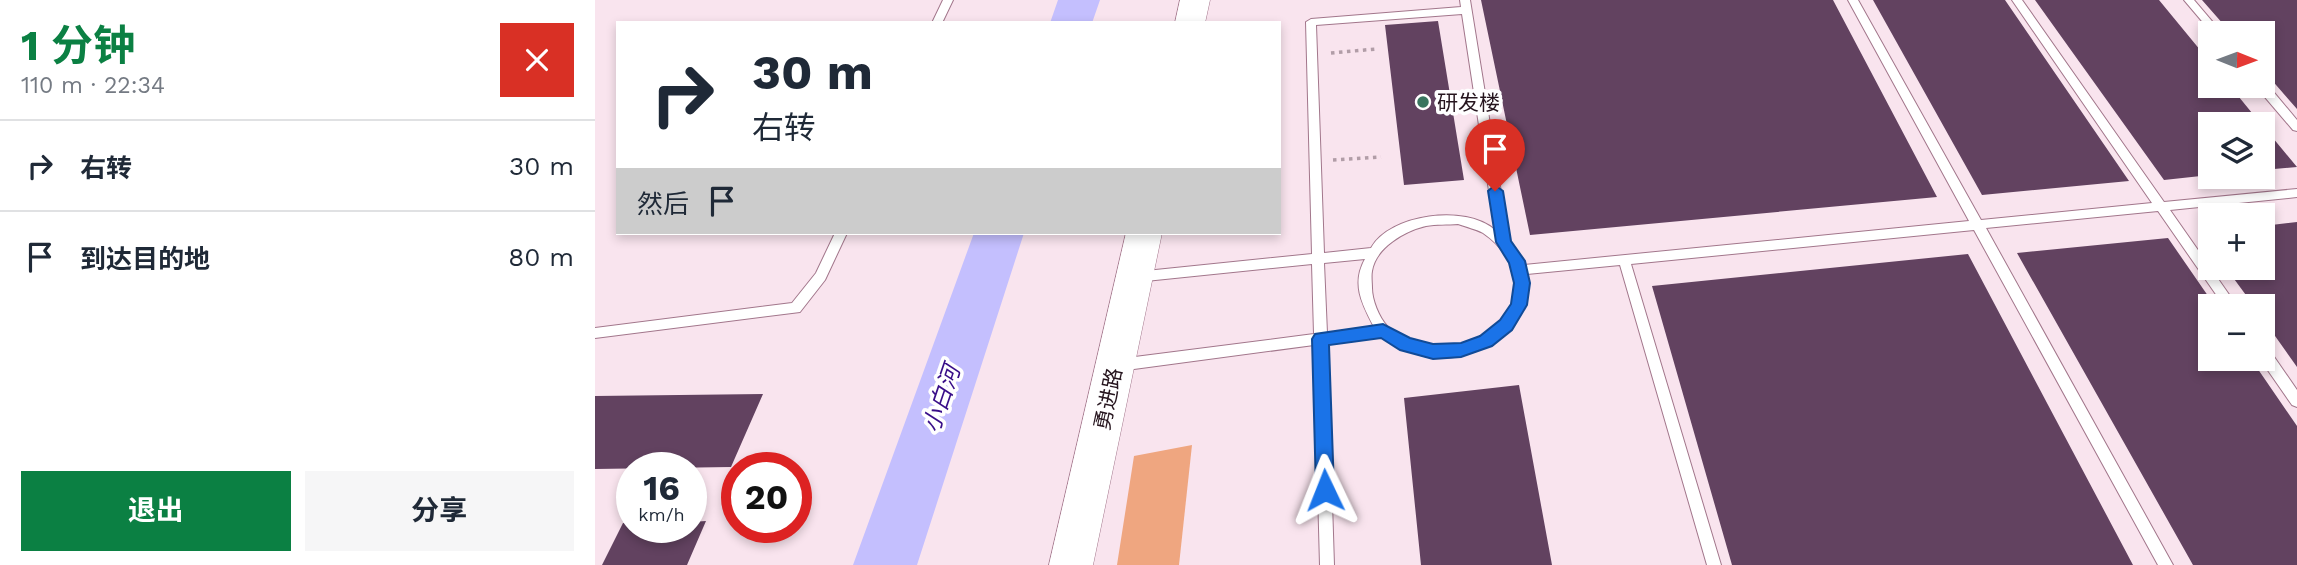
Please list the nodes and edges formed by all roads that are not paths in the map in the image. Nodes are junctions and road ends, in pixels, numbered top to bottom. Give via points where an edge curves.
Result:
1 (948, 0) edge
2 (1195, 0) edge
3 (1853, 0) edge
4 (2017, 0) edge
5 (2189, 0) edge
6 (1465, 5) edge
7 (938, 21) edge
8 (1190, 21) edge
9 (2207, 21) edge
10 (2272, 98) edge
11 (2297, 127) edge
12 (2297, 193) edge
13 (2161, 206) junction
14 (1977, 225) junction
15 (840, 235) edge
16 (1144, 235) edge
17 (1503, 242) junction
18 (1373, 253) junction
19 (1318, 259) junction
20 (1624, 259) junction
21 (1519, 270) junction
22 (1134, 277) junction
23 (2223, 294) edge
24 (1383, 331) junction
25 (595, 333) edge
26 (1320, 339) junction
27 (1115, 365) junction
28 (2275, 369) edge
29 (2297, 401) edge
30 (1071, 565) edge
31 (1327, 565) edge
32 (1714, 565) edge
33 (2166, 565) edge

1 - 7 lane
2 - 8 street
3 - 14 lane
4 - 13 lane
5 - 9 lane
6 - 17 lane
6 - 19 lane via 1311,22
10 - 11 lane
12 - 13 lane
13 - 14 lane
13 - 23 lane
14 - 20 lane
14 - 33 lane
15 - 25 lane via 821,275 796,308
16 - 22 street, 勇进路
17 - 18 lane via 1460,220 1435,219 1389,236
17 - 21 lane
18 - 19 lane
18 - 24 lane via 1364,272 1363,293
19 - 22 lane
19 - 26 lane
20 - 21 lane
20 - 32 lane
21 - 24 lane via 1518,305 1506,325 1486,341 1461,350 1433,352 1406,345
22 - 27 street, 勇进路
24 - 26 lane
26 - 27 lane
26 - 31 lane
27 - 30 street, 勇进路
28 - 29 lane

